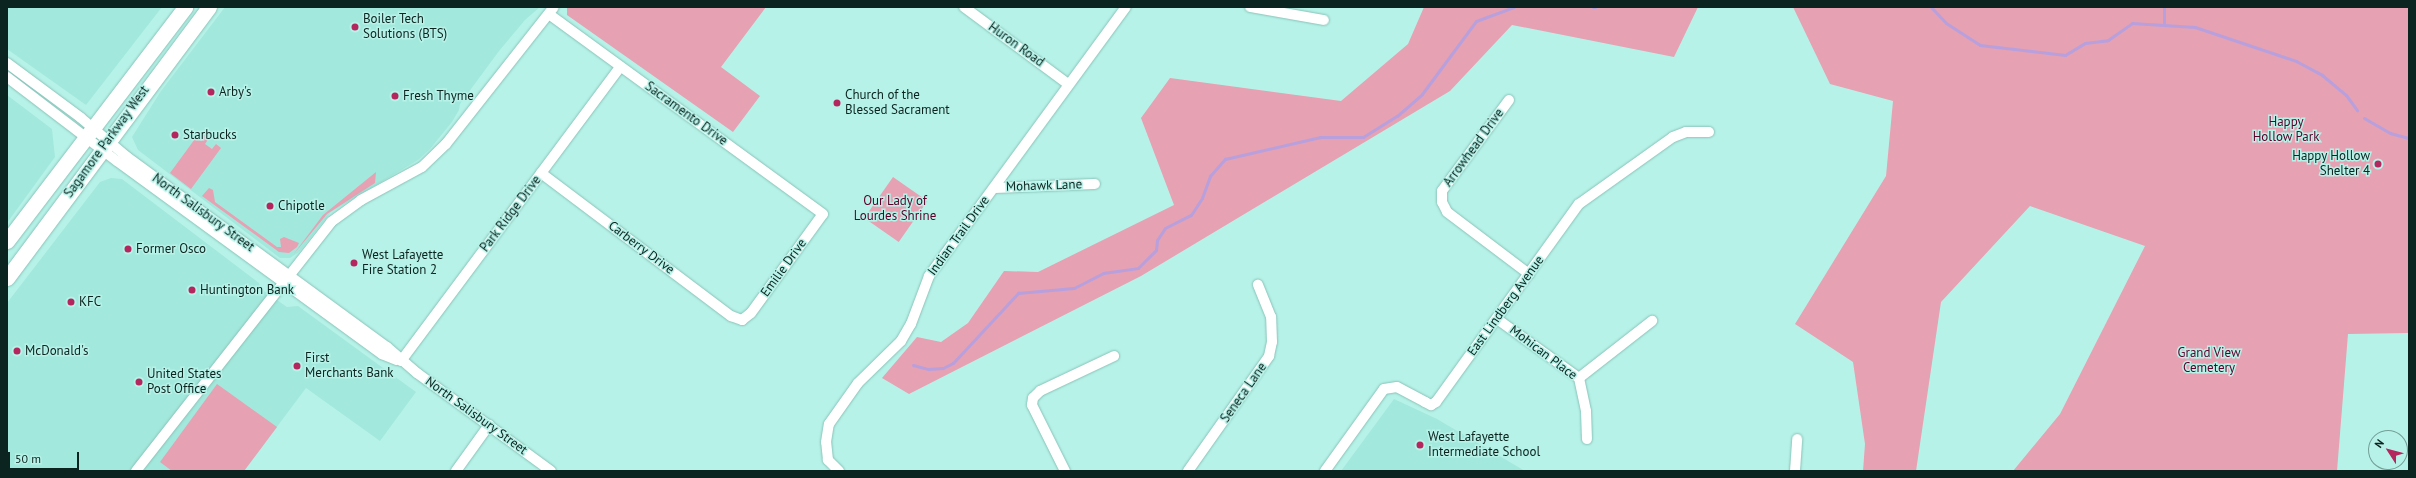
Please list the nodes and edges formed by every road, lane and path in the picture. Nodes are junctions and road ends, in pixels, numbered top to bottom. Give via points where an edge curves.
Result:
1 (185, 7) edge
2 (209, 7) edge
3 (964, 7) edge
4 (1126, 7) edge
5 (1250, 7) edge
6 (551, 10) edge
7 (1324, 20) dead end
8 (7, 63) edge
9 (620, 67) junction
10 (7, 77) edge
11 (1068, 84) junction
12 (1509, 100) dead end
13 (1709, 132) dead end
14 (90, 133) junction
15 (104, 145) junction
16 (541, 173) junction
17 (1095, 184) dead end
18 (994, 188) junction
19 (823, 214) joint
20 (7, 241) edge
21 (1529, 274) junction
22 (7, 278) edge
23 (287, 279) junction
24 (1258, 285) dead end
25 (1497, 319) junction
26 (742, 320) joint
27 (1652, 321) dead end
28 (1114, 356) dead end
29 (401, 361) junction
30 (1579, 378) junction
31 (489, 425) junction
32 (1587, 439) dead end
33 (1797, 439) dead end
34 (136, 471) edge
35 (456, 471) edge
36 (551, 471) edge
37 (839, 471) edge
38 (1065, 471) edge
39 (1188, 471) edge
40 (1325, 471) edge
41 (1795, 471) edge

1 - 14 highway, Sagamore Parkway West
2 - 15 highway, Sagamore Parkway West
3 - 11 street, Huron Road
4 - 11 street, Indian Trail Drive
5 - 7 street
6 - 9 street, Sacramento Drive
6 - 23 street via 446,144 422,167 340,213
8 - 14 street, North Salisbury Street
9 - 16 street, Park Ridge Drive
9 - 19 street, Sacramento Drive
10 - 14 street, North Salisbury Street
11 - 18 street, Indian Trail Drive
12 - 21 street, Arrowhead Drive via 1442,191 1442,202 1447,212
13 - 21 street, East Lindberg Avenue via 1686,132 1673,137 1592,193 1579,204
14 - 15 street, North Salisbury Street
14 - 20 highway, Sagamore Parkway West
15 - 22 highway, Sagamore Parkway West
15 - 23 street, North Salisbury Street
16 - 26 street, Carberry Drive via 731,316
16 - 29 street, Park Ridge Drive
17 - 18 street, Mohawk Lane
18 - 37 street, Indian Trail Drive via 929,276 911,324 901,341 858,384 829,424 826,442 828,460
19 - 26 street, Emilie Drive via 751,313
21 - 25 street, East Lindberg Avenue
23 - 29 street, North Salisbury Street via 382,354
23 - 34 street via 244,336 208,375
24 - 39 street, Seneca Lane via 1271,317 1272,342 1269,356
25 - 30 street, Mohican Place
25 - 40 street, East Lindberg Avenue via 1436,402 1425,402 1397,387 1384,389
27 - 30 street
28 - 38 street via 1040,391 1033,398 1032,405
29 - 31 street, North Salisbury Street
30 - 32 street, Mohican Place via 1586,411
31 - 35 street
31 - 36 street, North Salisbury Street
33 - 41 street

